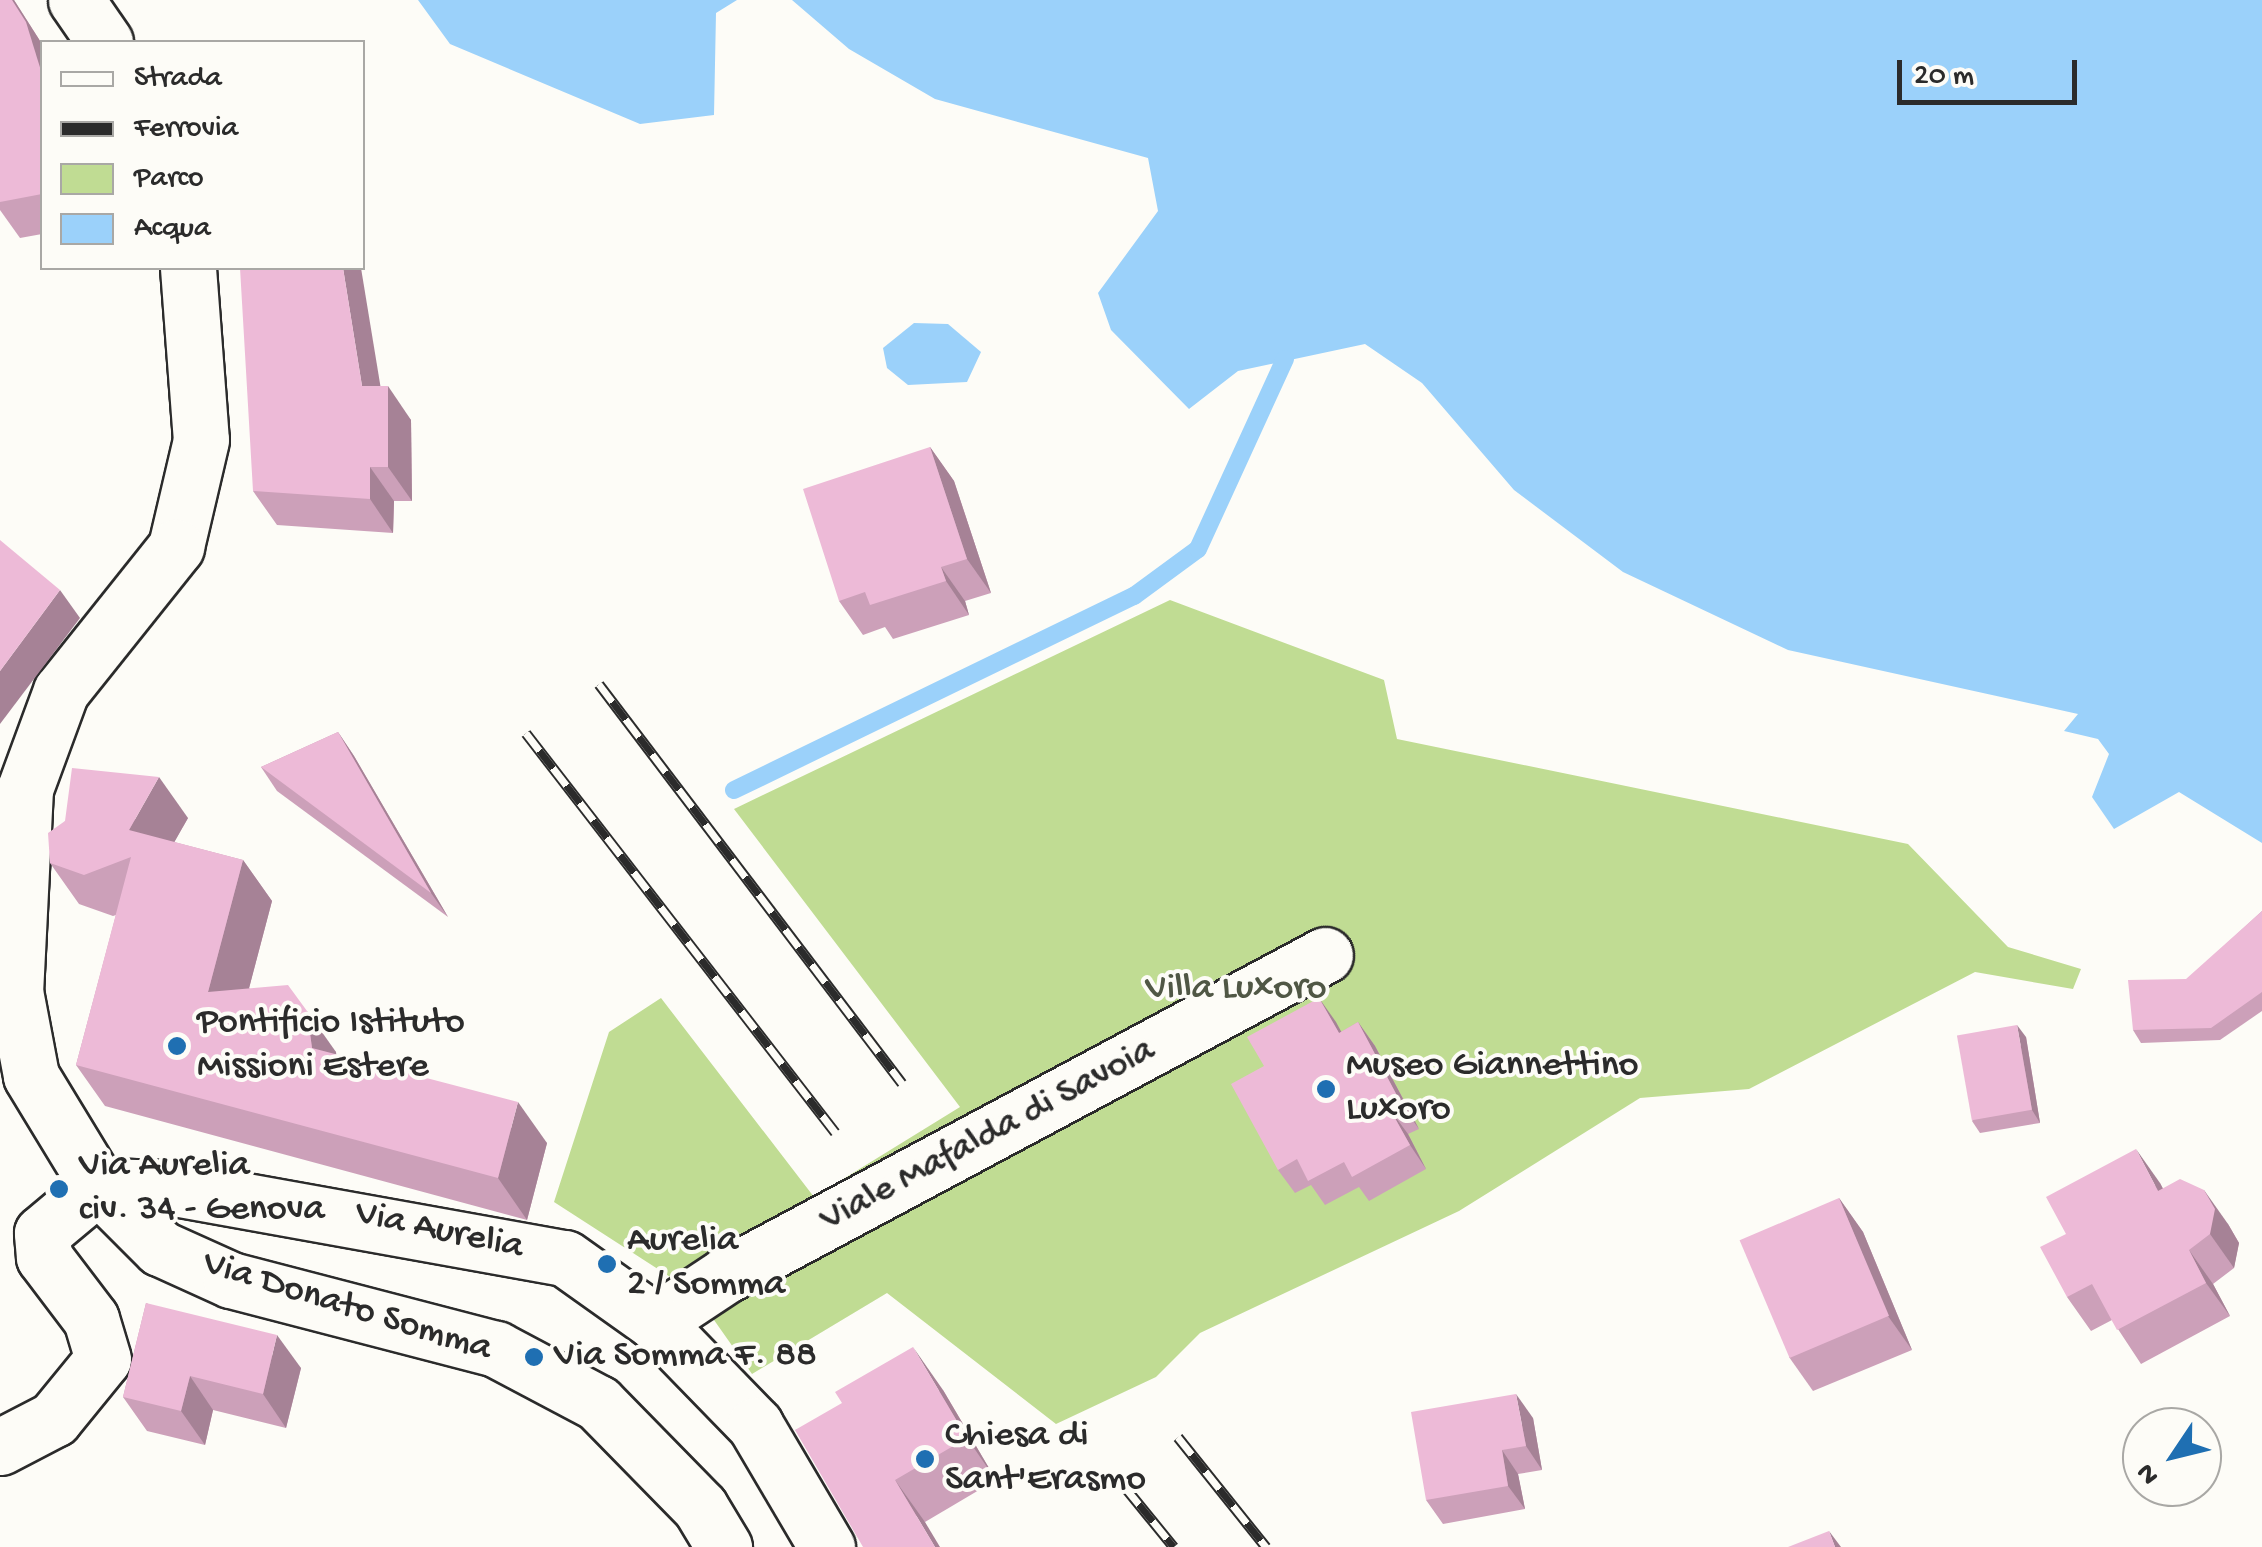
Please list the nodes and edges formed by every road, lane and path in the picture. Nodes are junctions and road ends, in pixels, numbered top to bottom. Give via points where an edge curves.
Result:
1 (76, 0) edge
2 (104, 40) edge
3 (188, 270) edge
4 (13, 784) edge
5 (1324, 956) dead end
6 (98, 1186) junction
7 (655, 1322) junction
8 (0, 1447) edge
9 (724, 1547) edge
10 (827, 1547) edge

1 - 2 street
3 - 4 street via 201,440 176,546 61,691
4 - 6 street via 15,991 31,1076
5 - 7 street, Viale Mafalda di Savoia via 726,1275
6 - 7 street, Via Aurelia via 336,1211 565,1258
6 - 8 street via 42,1233 44,1257 91,1319 103,1359 54,1419
6 - 9 street, Via Donato Somma via 160,1248 231,1280 496,1349 598,1404 700,1507
7 - 10 street, Via Aurelia via 755,1424

